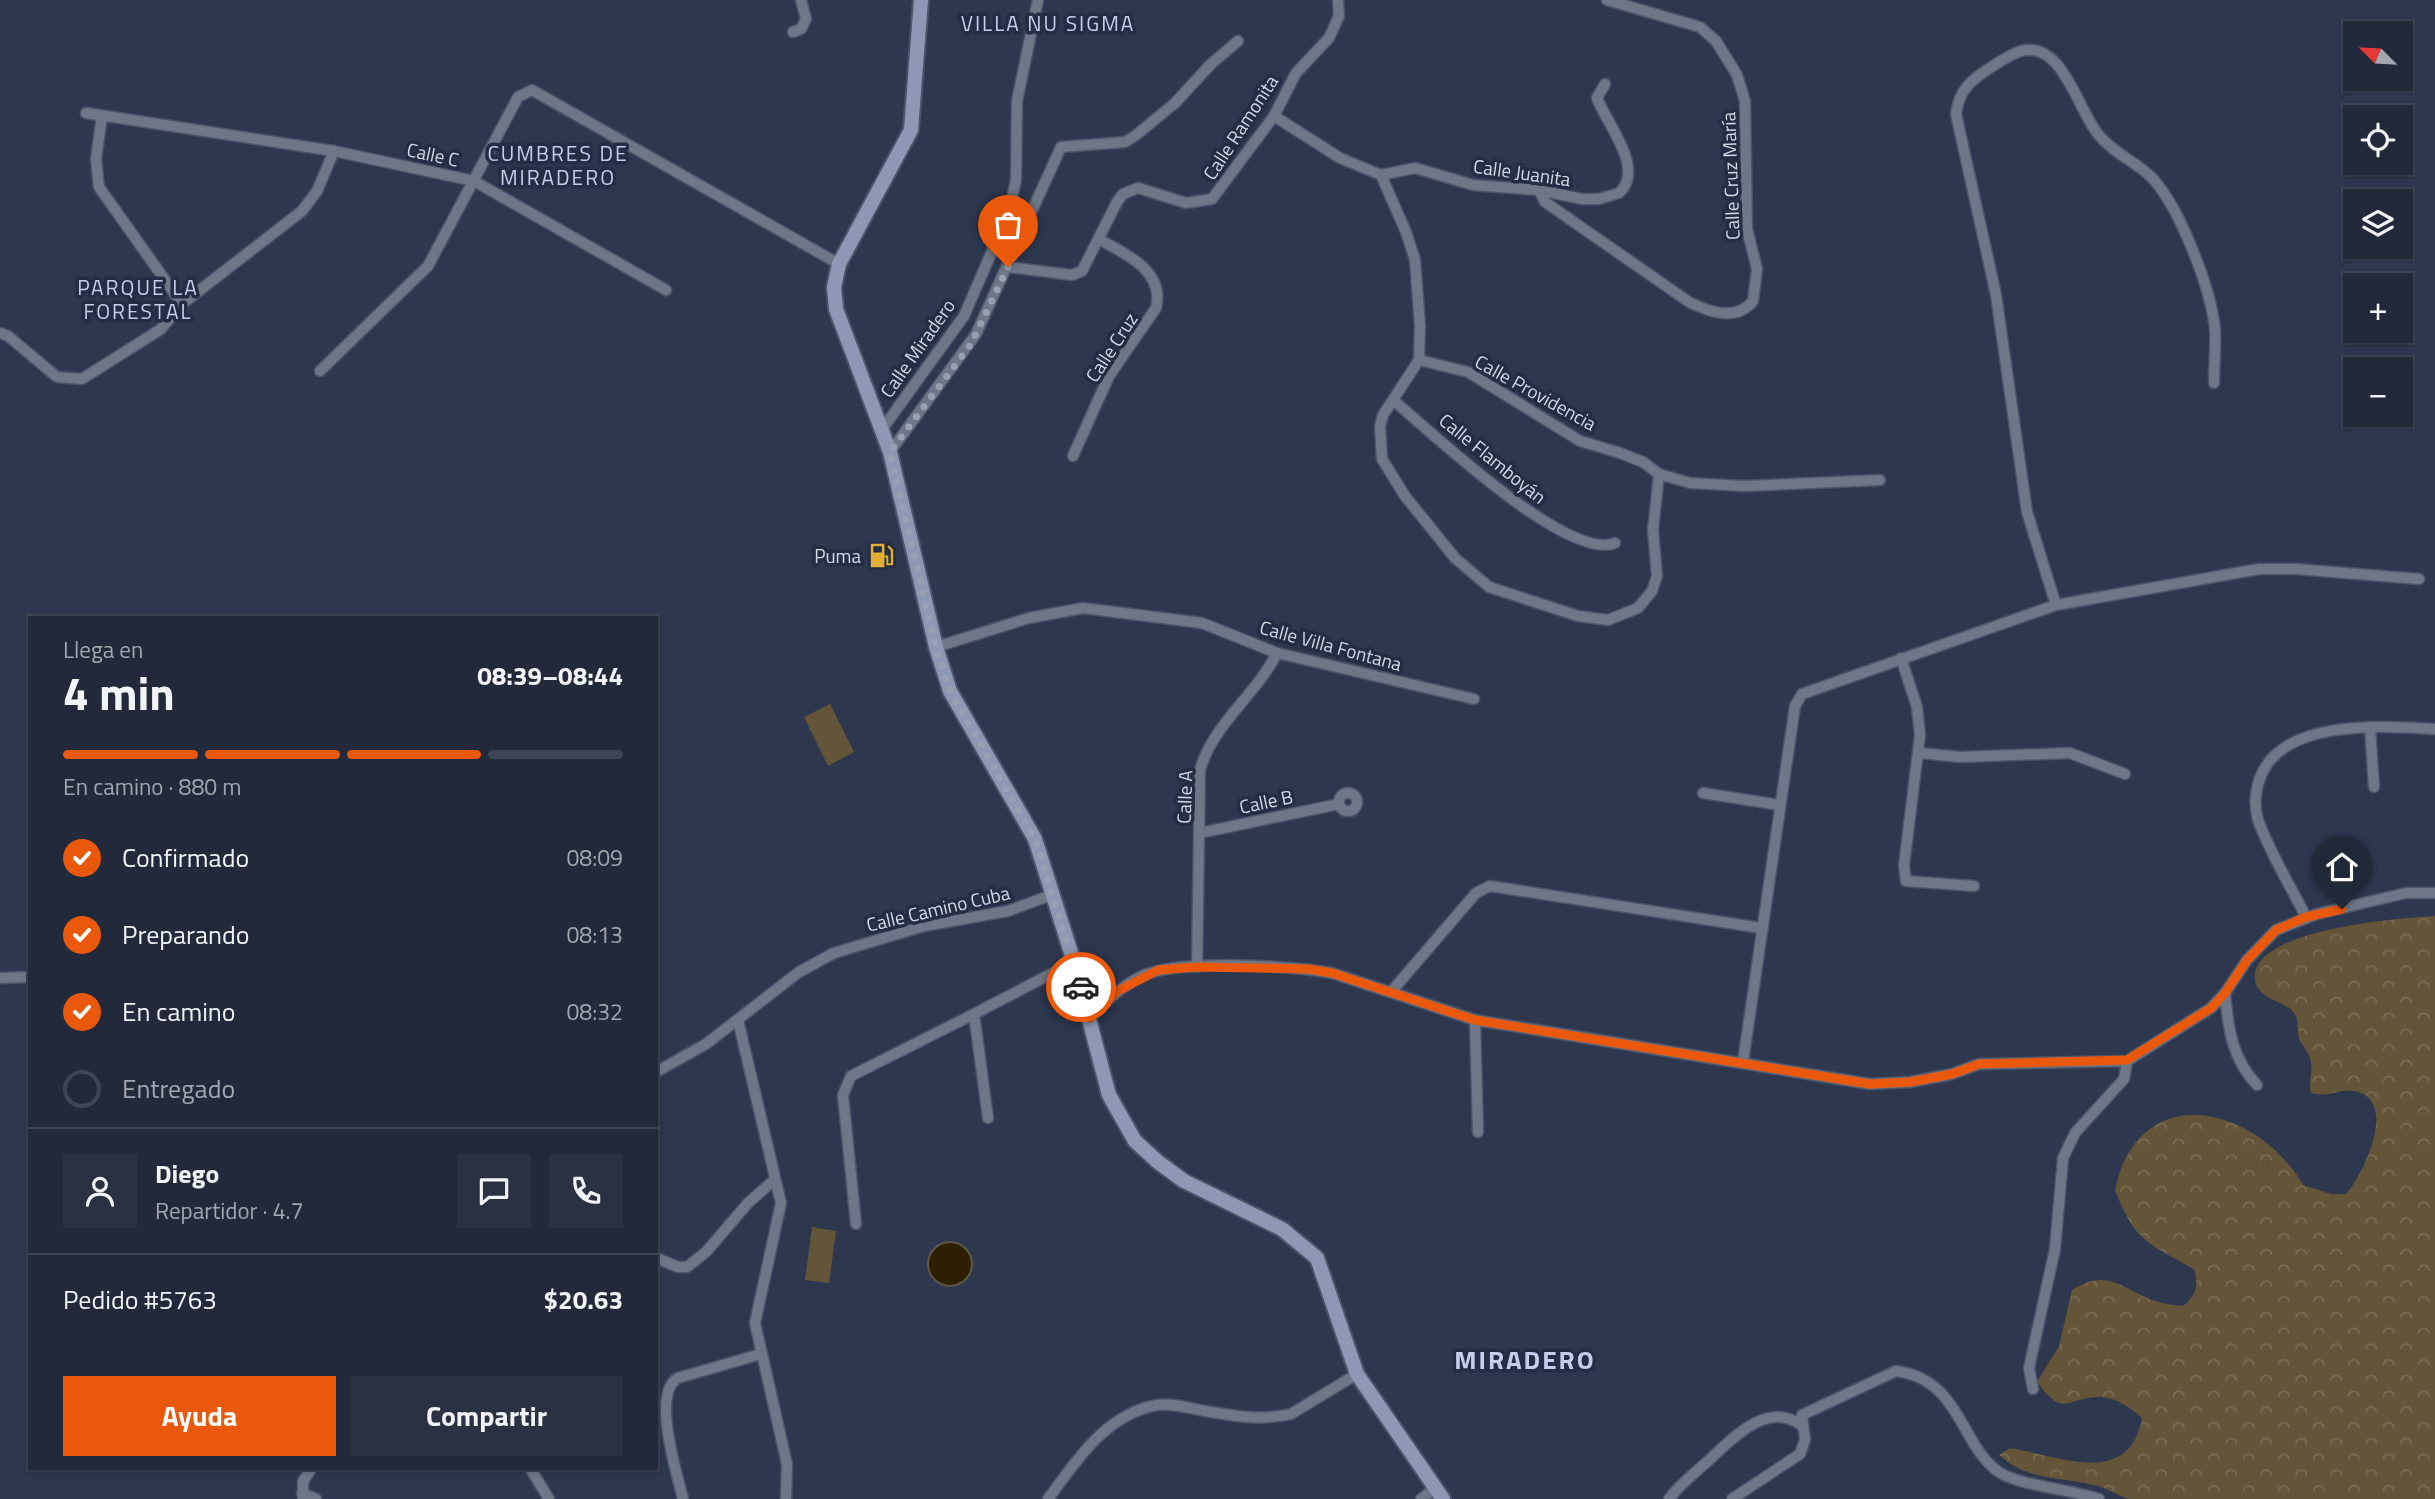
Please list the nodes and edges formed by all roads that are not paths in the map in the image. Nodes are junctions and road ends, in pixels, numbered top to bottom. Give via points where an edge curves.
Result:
1 (801, 0) edge
2 (921, 0) edge
3 (1038, 0) edge
4 (1338, 0) edge
5 (1607, 0) edge
6 (793, 32) dead end
7 (1238, 41) dead end
8 (1605, 84) dead end
9 (86, 113) dead end
10 (102, 116) junction
11 (1274, 116) junction
12 (334, 151) junction
13 (1381, 175) junction
14 (474, 181) junction
15 (1539, 190) junction
16 (1100, 240) junction
17 (839, 264) junction
18 (1008, 267) junction
19 (666, 290) dead end
20 (182, 304) junction
21 (0, 333) edge
22 (1419, 360) junction
23 (320, 371) dead end
24 (2214, 383) dead end
25 (1393, 400) junction
26 (883, 428) junction
27 (890, 452) junction
28 (1073, 456) dead end
29 (1659, 474) junction
30 (1880, 480) dead end
31 (1615, 543) dead end
32 (2418, 579) dead end
33 (2056, 605) junction
34 (936, 648) junction
35 (1277, 653) junction
36 (1901, 658) junction
37 (1474, 699) dead end
38 (2370, 727) junction
39 (2435, 729) edge
40 (1920, 753) junction
41 (2125, 774) dead end
42 (2374, 787) dead end
43 (1703, 793) dead end
44 (1339, 804) dead end
45 (1780, 805) junction
46 (1200, 833) junction
47 (1974, 886) dead end
48 (2435, 893) edge
49 (1054, 894) junction
50 (2306, 917) junction
51 (1761, 928) junction
52 (1074, 962) junction
53 (1197, 967) junction
54 (28, 977) edge
55 (0, 978) edge
56 (1391, 992) junction
57 (2225, 993) junction
58 (974, 1014) junction
59 (1090, 1018) junction
60 (738, 1020) junction
61 (1475, 1020) junction
62 (2127, 1060) junction
63 (1743, 1062) junction
64 (658, 1071) edge
65 (2257, 1085) dead end
66 (988, 1118) dead end
67 (1478, 1132) dead end
68 (774, 1180) junction
69 (856, 1224) dead end
70 (658, 1259) edge
71 (761, 1354) junction
72 (1357, 1374) junction
73 (2032, 1389) dead end
74 (1801, 1424) junction
75 (311, 1470) edge
76 (531, 1470) edge
77 (1439, 1494) edge
78 (302, 1496) edge
79 (316, 1499) edge
80 (549, 1499) edge
81 (683, 1499) edge
82 (786, 1499) edge
83 (1048, 1499) edge
84 (1421, 1499) edge
85 (1669, 1499) edge
86 (1732, 1499) edge
87 (2099, 1499) edge

1 - 6 street via 806,19 801,29
2 - 17 main road via 911,130
3 - 26 street, Calle Miradero via 1017,101 1016,180 1009,212 964,316
4 - 11 street, Calle Ramonita via 1335,28 1296,73
5 - 15 street, Calle Cruz María via 1700,27 1716,41 1737,75 1745,101 1747,229 1757,282 1753,301 1728,314 1689,302 1545,202
7 - 18 street via 1175,103 1125,142 1061,147
8 - 15 street, Calle Juanita via 1597,99 1626,159 1625,188 1599,199
9 - 10 street, Calle C
10 - 12 street, Calle C
10 - 20 street via 96,159 99,187
11 - 13 street via 1340,158
11 - 16 street, Calle Ramonita via 1212,199 1186,203 1146,189 1129,191 1117,202
12 - 14 street, Calle C
12 - 20 street via 317,191 302,211
13 - 15 street, Calle Juanita via 1415,168 1473,185
13 - 22 street via 1415,260
14 - 17 street via 518,97 532,90
14 - 19 street, Calle C
14 - 23 street via 428,266
16 - 18 street, Calle Ramonita via 1088,265 1077,274
16 - 28 street, Calle Cruz via 1154,278 1159,299 1109,376
17 - 26 main road via 835,309
18 - 27 street via 971,344
20 - 21 street via 161,329 82,379 57,377
22 - 25 street
22 - 29 street, Calle Providencia via 1468,372 1580,441 1632,457
24 - 33 street via 2215,330 2210,300 2158,185 2100,137 2060,66 2046,53 2018,51 1973,78 1960,96 1956,114 1996,295 2027,512
25 - 29 street via 1380,426 1382,458 1429,527 1455,558 1489,587 1554,609 1608,620 1638,608 1652,591 1657,576 1653,530
25 - 31 street, Calle Flamboyán via 1534,515 1597,546
26 - 27 main road
27 - 34 main road
29 - 30 street, Calle Providencia via 1705,485
32 - 33 street via 2259,569
33 - 36 street
34 - 35 street, Calle Villa Fontana via 1029,618 1083,608 1202,623
34 - 49 main road via 950,691 1035,839
35 - 37 street, Calle Villa Fontana
35 - 46 street, Calle A via 1206,751 1200,770
36 - 40 street via 1917,707
36 - 45 street via 1809,690 1798,699
38 - 39 street
38 - 42 street
38 - 50 street via 2324,732 2294,742 2272,759 2258,785 2258,819
40 - 41 street via 1959,757 2070,753
40 - 47 street via 1905,856 1906,881
43 - 45 street
44 - 46 street, Calle B
45 - 51 street
46 - 53 street, Calle A
48 - 50 street via 2406,893
49 - 52 main road
49 - 60 street, Calle Camino Cuba via 1008,911 925,926 834,953 765,995
50 - 57 street via 2276,930 2247,960
51 - 56 street via 1490,886 1476,893
51 - 63 street
52 - 58 street
52 - 59 main road
53 - 56 street via 1309,969
53 - 59 street via 1158,970 1140,977 1116,992
54 - 55 street
56 - 61 street
57 - 62 street via 2211,1008
57 - 65 street via 2231,1041 2242,1069
58 - 66 street
58 - 69 street via 846,1082 843,1095
59 - 72 main road via 1109,1095 1135,1141 1184,1181 1282,1229 1317,1258
60 - 64 street, Calle Camino Cuba
60 - 68 street
61 - 63 street
61 - 67 street
62 - 63 street via 1979,1064 1910,1082 1870,1084
62 - 73 street via 2124,1079 2075,1133 2063,1158 2055,1249 2029,1368
68 - 70 street via 687,1267
68 - 71 street via 781,1203 755,1312
71 - 81 street via 678,1378 668,1386 668,1428
71 - 82 street via 787,1464
72 - 77 main road
72 - 83 street via 1279,1417 1246,1418 1169,1405 1144,1409 1094,1440
74 - 85 street via 1792,1418 1773,1417 1747,1427
74 - 86 street via 1805,1440 1800,1454
74 - 87 street via 1802,1415 1809,1411 1888,1373 1905,1372 1941,1394 1997,1472
75 - 78 street via 303,1481
76 - 80 street
77 - 84 street
78 - 79 street

